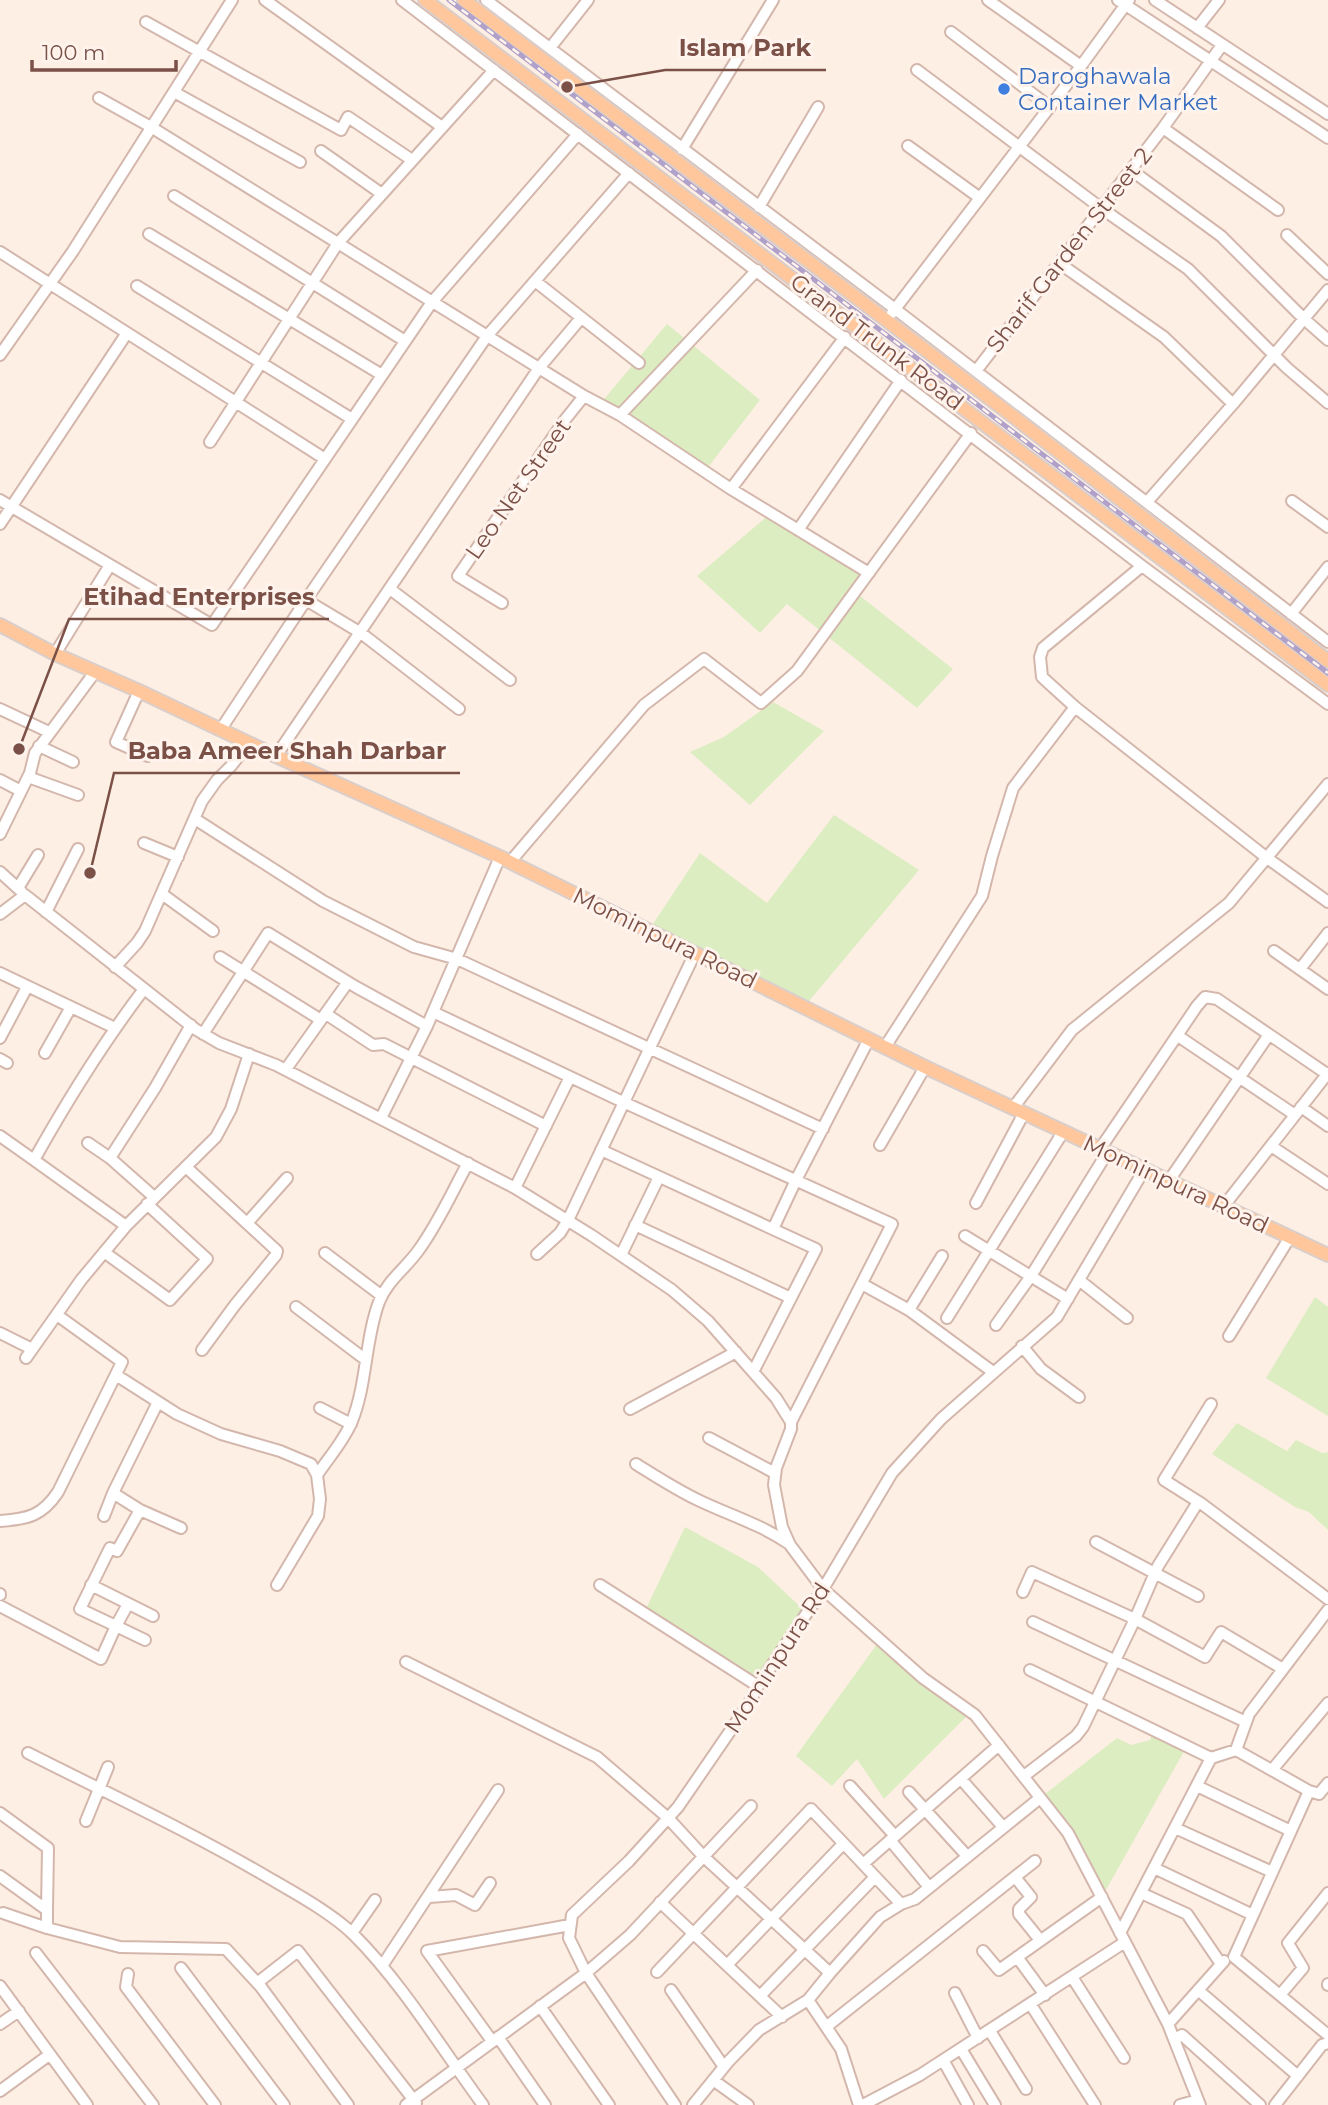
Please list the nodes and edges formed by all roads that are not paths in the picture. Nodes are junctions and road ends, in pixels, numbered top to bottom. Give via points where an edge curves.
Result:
1 (232, 0) edge
2 (265, 0) edge
3 (402, 0) edge
4 (425, 0) edge
5 (464, 0) edge
6 (486, 0) edge
7 (588, 0) edge
8 (773, 0) edge
9 (988, 0) edge
10 (1155, 0) edge
11 (1219, 0) edge
12 (1124, 2) edge
13 (146, 22) dead end
14 (1197, 28) junction
15 (951, 32) dead end
16 (1222, 45) junction
17 (550, 48) junction
18 (200, 51) junction
19 (1212, 62) junction
20 (1081, 66) junction
21 (917, 69) dead end
22 (494, 70) junction
23 (174, 92) junction
24 (99, 98) dead end
25 (818, 107) dead end
26 (1050, 107) junction
27 (1325, 109) edge
28 (151, 127) junction
29 (442, 127) junction
30 (1163, 128) junction
31 (578, 134) junction
32 (1328, 138) edge
33 (908, 146) dead end
34 (1020, 146) junction
35 (682, 149) junction
36 (321, 151) dead end
37 (412, 160) junction
38 (300, 162) dead end
39 (1131, 170) junction
40 (629, 173) junction
41 (382, 194) junction
42 (174, 196) dead end
43 (980, 198) junction
44 (759, 207) junction
45 (1101, 208) junction
46 (1278, 210) dead end
47 (149, 234) dead end
48 (1287, 235) dead end
49 (338, 243) junction
50 (0, 252) edge
51 (1059, 263) junction
52 (757, 270) junction
53 (1328, 274) edge
54 (535, 281) junction
55 (312, 282) junction
56 (50, 284) junction
57 (137, 286) dead end
58 (1328, 290) edge
59 (432, 302) junction
60 (895, 309) junction
61 (289, 318) junction
62 (581, 318) junction
63 (1303, 318) junction
64 (886, 320) junction
65 (127, 333) junction
66 (487, 336) junction
67 (845, 337) junction
68 (1328, 340) edge
69 (405, 341) junction
70 (1274, 354) junction
71 (0, 355) edge
72 (261, 362) junction
73 (639, 363) dead end
74 (539, 368) junction
75 (976, 371) junction
76 (382, 375) junction
77 (901, 380) junction
78 (584, 396) junction
79 (236, 402) junction
80 (1328, 403) edge
81 (1233, 404) junction
82 (1018, 412) junction
83 (620, 415) junction
84 (352, 419) junction
85 (971, 433) junction
86 (1000, 436) junction
87 (210, 442) dead end
88 (325, 459) junction
89 (731, 489) junction
90 (0, 500) edge
91 (1292, 501) dead end
92 (1147, 502) junction
93 (11, 507) junction
94 (0, 524) edge
95 (1328, 527) edge
96 (798, 530) junction
97 (110, 565) junction
98 (1142, 565) junction
99 (1328, 567) edge
100 (869, 573) junction
101 (390, 589) junction
102 (306, 600) junction
103 (502, 603) dead end
104 (1291, 614) junction
105 (0, 625) edge
106 (361, 633) junction
107 (1328, 642) edge
108 (55, 654) junction
109 (1328, 661) edge
110 (95, 671) junction
111 (510, 680) dead end
112 (1328, 685) edge
113 (139, 691) junction
114 (1328, 704) edge
115 (1075, 707) junction
116 (0, 709) edge
117 (459, 709) dead end
118 (221, 729) junction
119 (49, 732) junction
120 (250, 743) junction
121 (39, 746) junction
122 (148, 755) dead end
123 (276, 756) junction
124 (73, 762) dead end
125 (28, 777) junction
126 (0, 780) edge
127 (1328, 784) edge
128 (21, 791) junction
129 (78, 795) dead end
130 (195, 819) junction
131 (0, 834) edge
132 (144, 843) dead end
133 (78, 849) dead end
134 (38, 855) dead end
135 (178, 857) junction
136 (1266, 858) junction
137 (505, 860) junction
138 (0, 872) edge
139 (22, 892) junction
140 (162, 894) junction
141 (1328, 902) edge
142 (46, 912) junction
143 (0, 914) edge
144 (213, 931) dead end
145 (1328, 933) edge
146 (1274, 951) dead end
147 (695, 953) junction
148 (220, 957) dead end
149 (457, 959) junction
150 (115, 967) junction
151 (1300, 969) junction
152 (243, 972) junction
153 (0, 973) edge
154 (348, 982) junction
155 (27, 986) junction
156 (144, 989) junction
157 (1328, 989) edge
158 (71, 1007) junction
159 (433, 1012) junction
160 (324, 1017) junction
161 (191, 1025) junction
162 (427, 1026) junction
163 (115, 1028) junction
164 (204, 1034) junction
165 (1268, 1035) junction
166 (1178, 1036) junction
167 (0, 1038) edge
168 (869, 1039) junction
169 (886, 1047) junction
170 (649, 1048) junction
171 (46, 1053) dead end
172 (249, 1054) junction
173 (410, 1059) junction
174 (925, 1067) junction
175 (286, 1069) junction
176 (1327, 1073) edge
177 (570, 1077) junction
178 (1240, 1078) junction
179 (624, 1102) junction
180 (1019, 1111) junction
181 (1298, 1111) junction
182 (381, 1118) junction
183 (546, 1126) junction
184 (1328, 1126) edge
185 (822, 1129) junction
186 (1063, 1132) junction
187 (0, 1136) edge
188 (88, 1143) dead end
189 (880, 1144) dead end
190 (1271, 1146) junction
191 (601, 1150) junction
192 (1104, 1151) junction
193 (110, 1158) junction
194 (34, 1160) junction
195 (468, 1163) junction
196 (186, 1167) junction
197 (1144, 1170) junction
198 (659, 1177) junction
199 (287, 1178) dead end
200 (796, 1180) junction
201 (1168, 1182) junction
202 (1328, 1184) edge
203 (516, 1188) junction
204 (150, 1200) junction
205 (976, 1203) dead end
206 (1223, 1207) junction
207 (568, 1220) junction
208 (248, 1222) junction
209 (635, 1225) junction
210 (125, 1226) junction
211 (773, 1230) junction
212 (965, 1236) dead end
213 (1290, 1237) junction
214 (989, 1251) junction
215 (104, 1252) junction
216 (325, 1253) dead end
217 (537, 1254) dead end
218 (621, 1255) junction
219 (1328, 1255) edge
220 (942, 1256) dead end
221 (1031, 1276) junction
222 (1079, 1280) junction
223 (862, 1284) junction
224 (382, 1296) junction
225 (791, 1298) junction
226 (1068, 1298) junction
227 (296, 1307) dead end
228 (909, 1310) junction
229 (57, 1315) junction
230 (947, 1318) dead end
231 (1127, 1318) dead end
232 (996, 1325) dead end
233 (0, 1333) edge
234 (1229, 1336) dead end
235 (1022, 1346) junction
236 (202, 1350) dead end
237 (736, 1352) junction
238 (366, 1360) junction
239 (753, 1372) junction
240 (993, 1372) junction
241 (116, 1375) junction
242 (1079, 1397) dead end
243 (158, 1402) junction
244 (1212, 1404) dead end
245 (320, 1408) dead end
246 (630, 1409) dead end
247 (791, 1422) junction
248 (351, 1424) junction
249 (709, 1438) dead end
250 (636, 1464) dead end
251 (775, 1473) junction
252 (317, 1475) junction
253 (113, 1493) junction
254 (1198, 1502) junction
255 (140, 1510) junction
256 (104, 1516) dead end
257 (0, 1521) edge
258 (181, 1528) dead end
259 (1096, 1542) dead end
260 (790, 1545) junction
261 (1154, 1573) junction
262 (277, 1584) dead end
263 (91, 1585) junction
264 (600, 1585) dead end
265 (822, 1589) junction
266 (1023, 1592) dead end
267 (1198, 1596) dead end
268 (1328, 1599) edge
269 (128, 1604) junction
270 (0, 1606) edge
271 (1328, 1610) edge
272 (153, 1616) dead end
273 (1135, 1619) junction
274 (1033, 1622) dead end
275 (116, 1626) junction
276 (145, 1640) dead end
277 (1115, 1660) junction
278 (406, 1662) dead end
279 (1283, 1669) junction
280 (1030, 1670) dead end
281 (758, 1686) junction
282 (1096, 1702) junction
283 (1328, 1703) edge
284 (1246, 1722) junction
285 (999, 1745) junction
286 (1236, 1750) junction
287 (28, 1753) dead end
288 (1211, 1758) junction
289 (108, 1767) dead end
290 (1272, 1770) junction
291 (1024, 1776) junction
292 (961, 1779) junction
293 (1328, 1783) edge
294 (850, 1786) dead end
295 (1196, 1786) junction
296 (99, 1789) junction
297 (498, 1790) dead end
298 (1308, 1791) junction
299 (909, 1792) dead end
300 (1040, 1798) junction
301 (751, 1806) dead end
302 (925, 1810) junction
303 (1, 1817) edge
304 (668, 1818) junction
305 (86, 1821) dead end
306 (1003, 1827) junction
307 (1175, 1828) junction
308 (1291, 1831) junction
309 (892, 1838) junction
310 (843, 1843) junction
311 (702, 1856) junction
312 (967, 1856) junction
313 (1035, 1861) dead end
314 (863, 1864) junction
315 (1154, 1868) junction
316 (1272, 1872) junction
317 (0, 1876) edge
318 (875, 1877) junction
319 (1015, 1877) junction
320 (490, 1883) dead end
321 (929, 1886) junction
322 (737, 1888) junction
323 (1141, 1893) junction
324 (1328, 1893) edge
325 (429, 1897) junction
326 (1102, 1897) junction
327 (375, 1900) dead end
328 (660, 1902) junction
329 (901, 1905) junction
330 (47, 1910) junction
331 (3, 1913) dead end
332 (1253, 1915) junction
333 (770, 1918) junction
334 (570, 1925) junction
335 (47, 1928) junction
336 (352, 1933) junction
337 (694, 1934) junction
338 (1123, 1937) junction
339 (1040, 1940) junction
340 (804, 1949) junction
341 (983, 1951) dead end
342 (36, 1953) dead end
343 (1017, 1957) junction
344 (1234, 1957) junction
345 (1222, 1964) junction
346 (727, 1965) junction
347 (382, 1966) junction
348 (181, 1968) dead end
349 (586, 1972) junction
350 (657, 1972) dead end
351 (830, 1973) junction
352 (128, 1974) dead end
353 (1072, 1977) junction
354 (257, 1983) junction
355 (0, 1986) edge
356 (671, 1990) dead end
357 (1198, 1990) junction
358 (954, 1993) dead end
359 (1280, 1995) junction
360 (760, 1996) junction
361 (1045, 1996) junction
362 (808, 2000) junction
363 (1031, 2005) junction
364 (540, 2006) junction
365 (19, 2011) junction
366 (782, 2017) junction
367 (0, 2024) edge
368 (1168, 2024) junction
369 (826, 2026) junction
370 (990, 2031) junction
371 (1328, 2035) edge
372 (978, 2038) junction
373 (495, 2039) junction
374 (1174, 2039) junction
375 (1328, 2043) edge
376 (961, 2049) junction
377 (49, 2055) junction
378 (1124, 2058) dead end
379 (943, 2060) junction
380 (724, 2067) junction
381 (456, 2068) junction
382 (1298, 2076) junction
383 (713, 2080) junction
384 (1026, 2089) dead end
385 (0, 2091) edge
386 (884, 2094) junction
387 (1199, 2102) edge
388 (81, 2103) edge
389 (412, 2103) edge
390 (153, 2105) edge
391 (215, 2105) edge
392 (284, 2105) edge
393 (348, 2105) edge
394 (483, 2105) edge
395 (545, 2105) edge
396 (608, 2105) edge
397 (675, 2105) edge
398 (693, 2105) edge
399 (748, 2105) edge
400 (861, 2105) edge
401 (890, 2105) edge
402 (968, 2105) edge
403 (995, 2105) edge
404 (1095, 2105) edge
405 (1180, 2105) edge
406 (1260, 2105) edge
407 (1275, 2105) edge

1 - 18 street
2 - 29 street
3 - 22 street
4 - 86 main road, Grand Trunk Road
5 - 64 main road, Grand Trunk Road
6 - 17 street
7 - 17 street
8 - 35 street
9 - 20 street
10 - 14 street
11 - 14 street
12 - 19 street
12 - 20 street
13 - 18 street
14 - 16 street
15 - 26 street
16 - 19 street, Sharif Garden Street 2
16 - 27 street
17 - 35 street
18 - 23 street
18 - 37 street via 341,130 348,117
19 - 30 street, Sharif Garden Street 2
19 - 32 street
20 - 26 street
21 - 34 street
22 - 29 street
22 - 31 street
23 - 28 street
23 - 38 street
24 - 28 street
25 - 44 street
26 - 34 street
28 - 49 street
28 - 56 street
29 - 37 street
30 - 39 street, Sharif Garden Street 2
30 - 46 street
31 - 40 street
31 - 59 street
33 - 43 street
34 - 43 street
34 - 45 street
35 - 44 street
36 - 41 street
37 - 41 street
39 - 45 street, Sharif Garden Street 2
39 - 63 street via 1221,236
40 - 52 street
40 - 54 street
41 - 49 street
42 - 55 street
43 - 60 street
44 - 60 street
45 - 51 street, Sharif Garden Street 2
45 - 70 street via 1188,270
47 - 61 street
48 - 53 street
49 - 55 street
49 - 59 street
50 - 56 street
51 - 75 street, Sharif Garden Street 2
51 - 81 street via 1164,337
52 - 67 street
52 - 83 street
54 - 62 street
54 - 66 street
55 - 61 street
55 - 69 street
56 - 65 street
56 - 71 street
57 - 72 street
58 - 63 street
59 - 66 street
59 - 69 street
60 - 64 street
60 - 75 street
61 - 72 street
61 - 76 street
62 - 73 street
62 - 74 street
63 - 68 street
63 - 70 street
64 - 82 main road, Grand Trunk Road
65 - 79 street
65 - 93 street
66 - 74 street
66 - 102 street
67 - 77 street
67 - 89 street
69 - 76 street
70 - 80 street
70 - 81 street
72 - 79 street
72 - 84 street
74 - 78 street
74 - 101 street
75 - 82 street
76 - 84 street
77 - 85 street
77 - 96 street
78 - 83 street
78 - 103 street, Leo Net Street via 458,576
79 - 87 street
79 - 88 street
81 - 92 street
82 - 86 main road
82 - 92 street
82 - 109 main road, Grand Trunk Road
83 - 89 street
84 - 88 street
85 - 98 street
85 - 100 street
86 - 112 main road, Grand Trunk Road
88 - 97 street via 212,625
89 - 96 street
90 - 93 street
91 - 95 street
92 - 104 street
93 - 94 street
93 - 97 street
96 - 100 street
97 - 108 street
98 - 114 street
98 - 115 street via 1043,648 1042,677
99 - 104 street
100 - 137 street via 797,671 761,703 704,659 644,705
101 - 106 street
101 - 111 street
102 - 106 street
102 - 118 street
104 - 107 street
105 - 108 main road, Mominpura Road
106 - 117 street
106 - 123 street
108 - 110 main road, Mominpura Road
110 - 113 main road, Mominpura Road
110 - 119 street
113 - 118 main road, Mominpura Road
113 - 122 street via 116,742
115 - 136 street
115 - 169 street via 1013,788 982,896
116 - 119 street
118 - 120 main road, Mominpura Road
119 - 121 street
120 - 123 main road, Mominpura Road
120 - 130 street via 217,779
121 - 124 street
121 - 125 street
123 - 137 main road, Mominpura Road
125 - 128 street
125 - 129 street
126 - 128 street
127 - 136 street
128 - 131 street
130 - 135 street
130 - 149 street via 323,901 414,947
132 - 135 street
133 - 142 street
134 - 139 street
135 - 140 street
136 - 141 street
136 - 180 street via 1228,903 1072,1030
137 - 147 main road, Mominpura Road
137 - 149 street
138 - 139 street
139 - 142 street
139 - 143 street
140 - 144 street
140 - 150 street via 137,943
142 - 150 street
145 - 151 street
146 - 151 street
147 - 168 main road, Mominpura Road
147 - 170 street
148 - 152 street
149 - 159 street
149 - 170 street
150 - 156 street
151 - 157 street
152 - 154 street via 268,933
152 - 160 street
152 - 164 street
153 - 155 street
154 - 160 street
154 - 162 street
155 - 158 street
155 - 167 street
156 - 161 street
156 - 163 street
158 - 163 street
158 - 171 street
159 - 162 street
159 - 177 street
160 - 173 street via 373,1045 384,1044
160 - 175 street
161 - 164 street
161 - 193 street
162 - 173 street
163 - 194 street
164 - 172 street
165 - 166 street via 1210,997 1200,1001
165 - 176 street
165 - 178 street
166 - 178 street
166 - 192 street
168 - 169 main road, Mominpura Road
168 - 185 street
169 - 174 main road, Mominpura Road
170 - 179 street
170 - 185 street
172 - 175 street
172 - 196 street via 224,1124
173 - 182 street
173 - 183 street
174 - 180 main road, Mominpura Road
174 - 189 street
175 - 182 street
176 - 181 street
177 - 179 street
177 - 183 street
178 - 181 street
178 - 201 street
179 - 191 street
179 - 200 street
180 - 186 main road, Mominpura Road
180 - 205 street
181 - 184 street
181 - 190 street
182 - 195 street
183 - 203 street
185 - 200 street
186 - 192 main road, Mominpura Road
186 - 214 street
187 - 194 street
188 - 193 street
190 - 202 street
190 - 206 street
191 - 198 street
191 - 207 street
192 - 197 main road, Mominpura Road
192 - 221 street
193 - 204 street
194 - 210 street
195 - 203 street
195 - 224 street via 419,1251
196 - 204 street
196 - 208 street
197 - 201 main road, Mominpura Road
197 - 222 street, Mominpura Rd
198 - 209 street
198 - 211 street
199 - 208 street
200 - 211 street
200 - 223 street via 892,1224
201 - 206 main road, Mominpura Road
203 - 207 street
204 - 210 street
204 - 215 street via 207,1259 170,1300
206 - 213 main road, Mominpura Road
207 - 217 street
207 - 218 street
208 - 236 street via 273,1246 276,1255
209 - 218 street
209 - 225 street
210 - 215 street
211 - 225 street via 816,1249
212 - 214 street
213 - 219 main road, Mominpura Road
213 - 234 street
214 - 221 street
214 - 230 street
215 - 229 street
216 - 224 street
218 - 237 street via 672,1290
220 - 228 street
221 - 226 street
221 - 232 street
222 - 226 street, Mominpura Rd
222 - 231 street
223 - 228 street
223 - 247 street
224 - 238 street
225 - 239 street
226 - 235 street, Mominpura Rd via 1057,1317
227 - 238 street
228 - 240 street
229 - 233 street via 29,1353
229 - 241 street via 122,1362
235 - 240 street, Mominpura Rd
235 - 242 street via 1041,1370
237 - 239 street
237 - 246 street
238 - 248 street
239 - 247 street
240 - 265 street, Mominpura Rd via 941,1419 892,1473
241 - 243 street
241 - 257 street via 48,1507 21,1520
243 - 252 street via 221,1434 311,1464
243 - 253 street
244 - 254 street via 1164,1480
245 - 248 street
247 - 251 street
248 - 252 street
249 - 251 street
250 - 260 street
251 - 260 street via 779,1514
252 - 262 street via 318,1516
253 - 255 street
253 - 256 street
254 - 261 street
254 - 268 street
255 - 258 street
255 - 263 street via 117,1551 110,1548
259 - 261 street
260 - 265 street
261 - 267 street
261 - 273 street
263 - 269 street
263 - 275 street via 80,1609
264 - 281 street
265 - 281 street, Mominpura Rd
265 - 285 street via 923,1678 975,1715
266 - 273 street via 1032,1572
269 - 272 street
269 - 275 street
270 - 275 street via 101,1659
271 - 279 street
273 - 277 street
273 - 279 street via 1205,1657 1221,1632
274 - 277 street
275 - 276 street
277 - 282 street
277 - 284 street
278 - 304 street via 597,1757
279 - 284 street
280 - 282 street
281 - 304 street, Mominpura Rd
282 - 288 street
282 - 291 street via 1076,1735
283 - 290 street
284 - 286 street
285 - 291 street
285 - 292 street
286 - 288 street
286 - 290 street
287 - 296 street
288 - 295 street
289 - 296 street
290 - 298 street
291 - 300 street
292 - 302 street
292 - 306 street
293 - 298 street via 1320,1794
294 - 309 street
295 - 307 street
295 - 308 street
296 - 305 street
296 - 336 street via 222,1850
297 - 325 street
298 - 308 street
299 - 302 street
300 - 306 street
300 - 326 street via 1068,1833
301 - 311 street
302 - 309 street
302 - 312 street
303 - 330 street via 48,1849
304 - 311 street
304 - 334 street, Mominpura Rd via 572,1915
306 - 312 street
307 - 315 street
307 - 316 street
308 - 316 street
309 - 314 street
309 - 321 street
310 - 314 street
310 - 322 street via 811,1810
310 - 333 street
311 - 322 street
311 - 328 street
312 - 321 street
313 - 319 street
314 - 318 street
315 - 323 street
315 - 332 street
316 - 332 street
317 - 330 street
318 - 329 street
318 - 340 street
319 - 339 street via 1031,1897 1019,1914
319 - 369 street
320 - 325 street via 475,1905 456,1895
321 - 329 street
322 - 333 street
322 - 337 street
323 - 338 street
323 - 345 street via 1186,1914
324 - 359 street via 1288,1943 1303,1968
325 - 347 street
326 - 338 street
326 - 339 street
327 - 336 street
328 - 337 street
328 - 349 street
329 - 351 street via 880,1917
330 - 335 street
331 - 335 street
332 - 344 street
333 - 340 street
333 - 346 street
334 - 349 street via 569,1938
334 - 373 street via 427,1951
335 - 354 street via 120,1947 226,1949
336 - 347 street
337 - 346 street
337 - 350 street
338 - 353 street
338 - 368 street
339 - 343 street
340 - 351 street
340 - 360 street
341 - 343 street via 999,1970
342 - 390 street
343 - 361 street
344 - 345 street
344 - 359 street
345 - 357 street
346 - 360 street
347 - 381 street
348 - 392 street
349 - 364 street
349 - 397 street
351 - 362 street
352 - 391 street via 126,1987
353 - 361 street
353 - 378 street
354 - 389 street via 298,1951
354 - 393 street
355 - 365 street
356 - 380 street
357 - 368 street
357 - 382 street
358 - 372 street
359 - 371 street
360 - 366 street
361 - 363 street
362 - 366 street
362 - 369 street
363 - 370 street
363 - 404 street
364 - 373 street
364 - 396 street
365 - 367 street
365 - 377 street
366 - 380 street via 759,2030
368 - 374 street
369 - 400 street via 841,2049
370 - 372 street
370 - 384 street
372 - 376 street
373 - 381 street
373 - 395 street
374 - 387 street
374 - 406 street via 1182,2035
375 - 382 street
376 - 379 street
376 - 403 street
377 - 385 street
377 - 388 street
379 - 386 street
379 - 402 street
380 - 383 street
381 - 389 street
381 - 394 street
382 - 407 street
383 - 398 street
383 - 399 street
386 - 400 street
386 - 401 street
387 - 405 street

